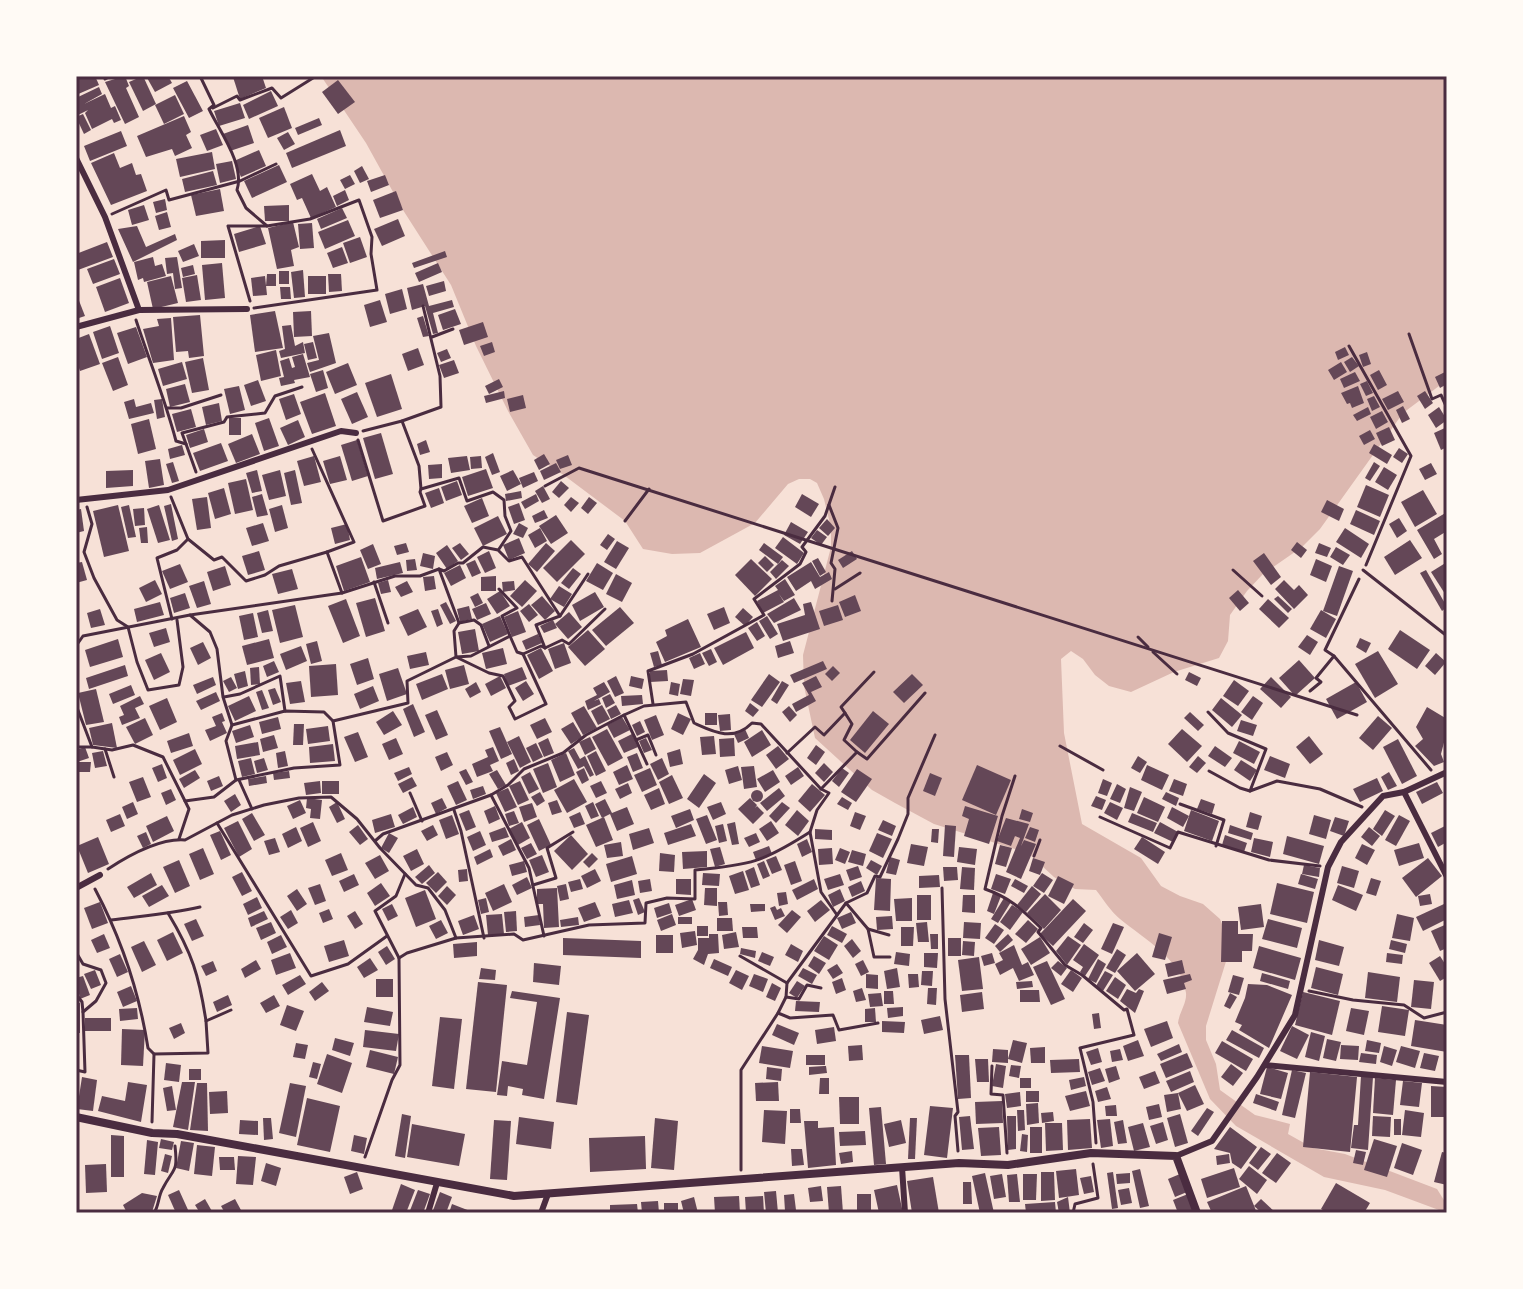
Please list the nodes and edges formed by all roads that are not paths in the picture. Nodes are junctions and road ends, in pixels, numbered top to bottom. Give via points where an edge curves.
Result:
1 (76, 158) edge
2 (250, 309) road end
3 (136, 311) junction
4 (76, 327) edge
5 (356, 433) road end
6 (76, 500) edge
7 (1363, 570) road end
8 (1447, 636) edge
9 (1447, 772) edge
10 (1404, 792) junction
11 (100, 875) road end
12 (1447, 877) edge
13 (76, 888) edge
14 (1265, 1065) junction
15 (1447, 1082) edge
16 (76, 1117) edge
17 (1176, 1156) junction
18 (902, 1167) junction
19 (437, 1183) junction
20 (548, 1194) junction
21 (428, 1213) edge
22 (541, 1213) edge
23 (905, 1213) edge
24 (1197, 1213) edge

1 - 3 street via 105,217
2 - 3 street
3 - 4 street
5 - 6 street via 341,431 168,490
7 - 8 lane
9 - 10 street
10 - 12 street
10 - 14 street via 1383,796 1341,842 1328,867 1295,1015
11 - 13 street
14 - 15 street
14 - 17 street via 1212,1141
16 - 19 street
17 - 18 street via 1094,1153 1008,1165
17 - 24 street
18 - 20 street
18 - 23 street
19 - 20 street via 514,1196
19 - 21 street
20 - 22 street

